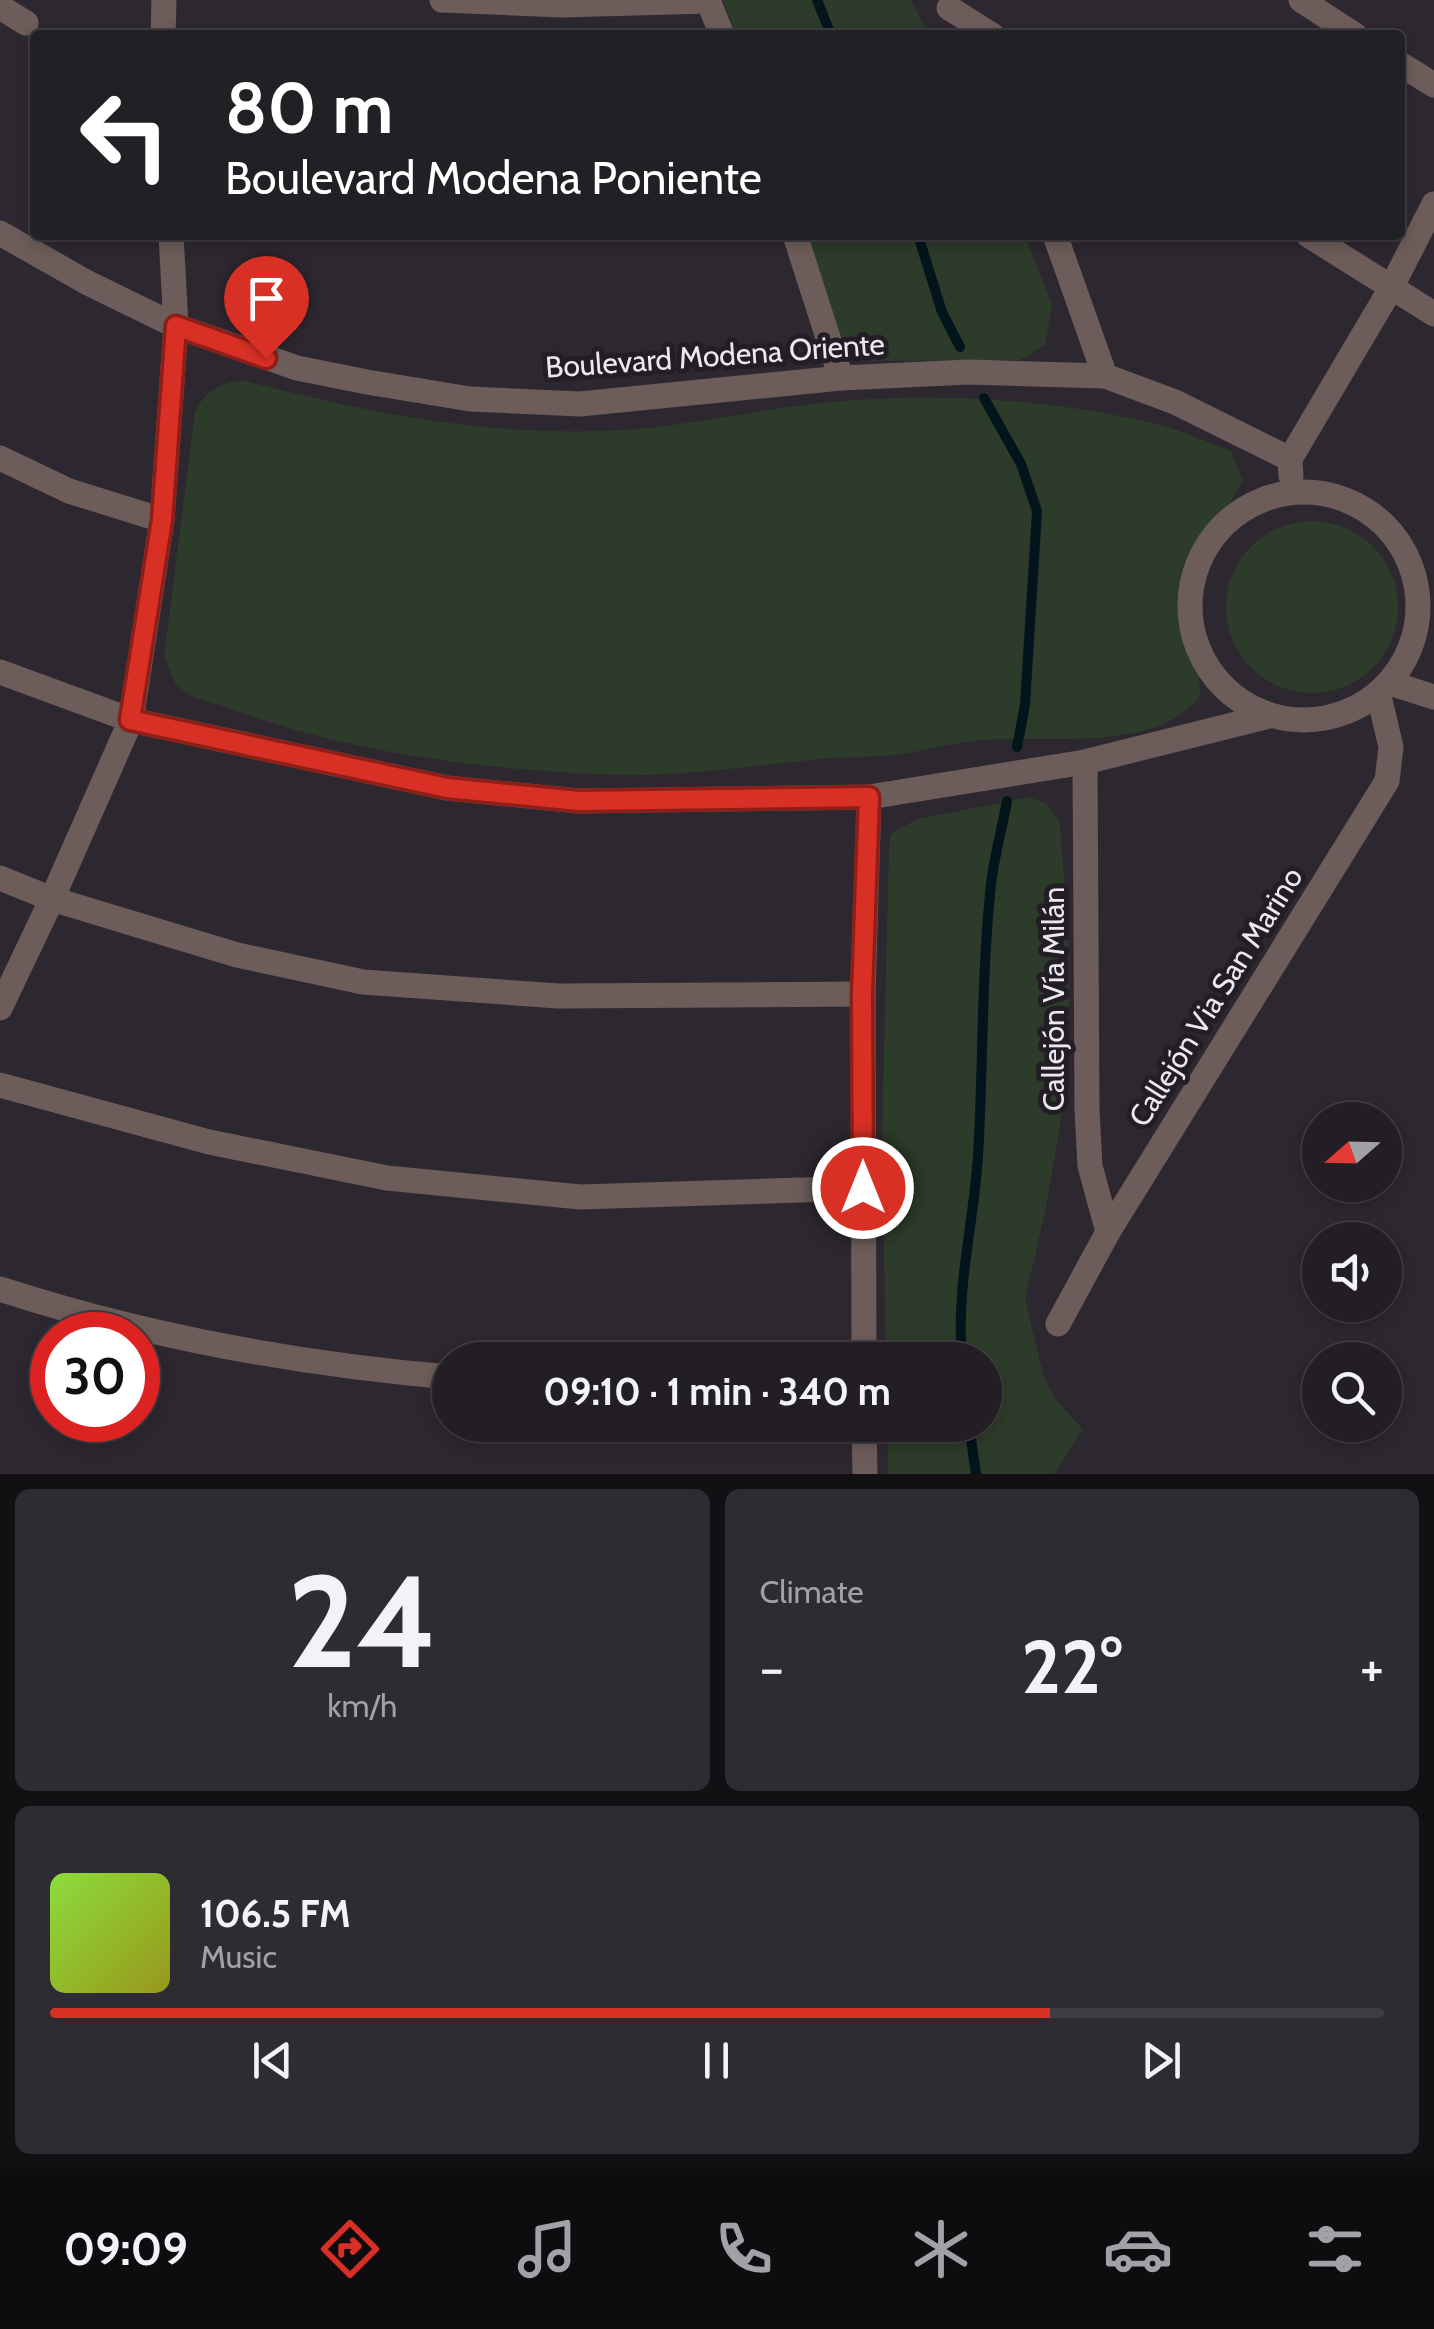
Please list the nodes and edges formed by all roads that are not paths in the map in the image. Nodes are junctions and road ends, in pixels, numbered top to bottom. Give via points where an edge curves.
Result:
1 (164, 0) edge
2 (442, 0) edge
3 (1301, 0) edge
4 (708, 1) edge
5 (947, 4) edge
6 (0, 7) edge
7 (26, 22) dead end
8 (163, 30) edge
9 (720, 30) edge
10 (960, 30) edge
11 (985, 30) edge
12 (1348, 30) edge
13 (1405, 67) edge
14 (1434, 85) edge
15 (1434, 204) edge
16 (0, 233) edge
17 (171, 240) edge
18 (797, 240) edge
19 (1057, 240) edge
20 (1316, 240) edge
21 (1391, 288) junction
22 (1434, 314) edge
23 (176, 326) junction
24 (1106, 376) junction
25 (841, 378) junction
26 (0, 458) edge
27 (1290, 459) junction
28 (1293, 491) junction
29 (162, 520) junction
30 (1406, 553) junction
31 (1434, 568) edge
32 (0, 672) edge
33 (1384, 689) junction
34 (1434, 697) edge
35 (1269, 716) junction
36 (130, 720) junction
37 (1085, 762) junction
38 (869, 797) junction
39 (0, 878) edge
40 (52, 899) junction
41 (862, 994) junction
42 (0, 1008) edge
43 (0, 1085) edge
44 (863, 1188) junction
45 (1108, 1232) junction
46 (0, 1289) edge
47 (1058, 1324) dead end
48 (864, 1342) edge
49 (432, 1375) edge
50 (864, 1442) edge
51 (864, 1474) edge

1 - 8 street
2 - 4 street
3 - 12 street
4 - 9 street
5 - 10 street
5 - 11 street
6 - 7 street
13 - 14 street
15 - 21 street
16 - 23 street, Boulevard Modena Oriente
17 - 23 street
18 - 25 street
19 - 24 street
20 - 21 street
21 - 22 street
21 - 27 street
23 - 25 street, Boulevard Modena Oriente via 297,368 470,399 580,404
23 - 29 street
24 - 25 street, Boulevard Modena Oriente via 969,372
24 - 27 street, Boulevard Modena Oriente
26 - 29 street via 68,490
27 - 28 street
28 - 30 street via 1354,502 1384,524
28 - 35 street via 1262,499 1228,520 1203,551 1190,590 1192,630 1207,667 1234,697
29 - 36 street
30 - 31 street
30 - 33 street via 1418,590 1417,629
32 - 36 street
33 - 34 street
33 - 35 street via 1340,716
33 - 45 street, Callejón Via San Marino via 1392,746 1387,782
35 - 37 street
36 - 38 street via 447,788 579,801
36 - 40 street
37 - 38 street
37 - 45 street, Callejón Vía Milán via 1087,1110 1090,1166
38 - 41 street
39 - 40 street
40 - 41 street via 237,955 363,982 558,996
40 - 42 street
41 - 44 street
43 - 44 street via 209,1142 387,1178 580,1197
44 - 48 street
45 - 47 street, Callejón Via San Marino
46 - 49 street via 192,1340
50 - 51 street

